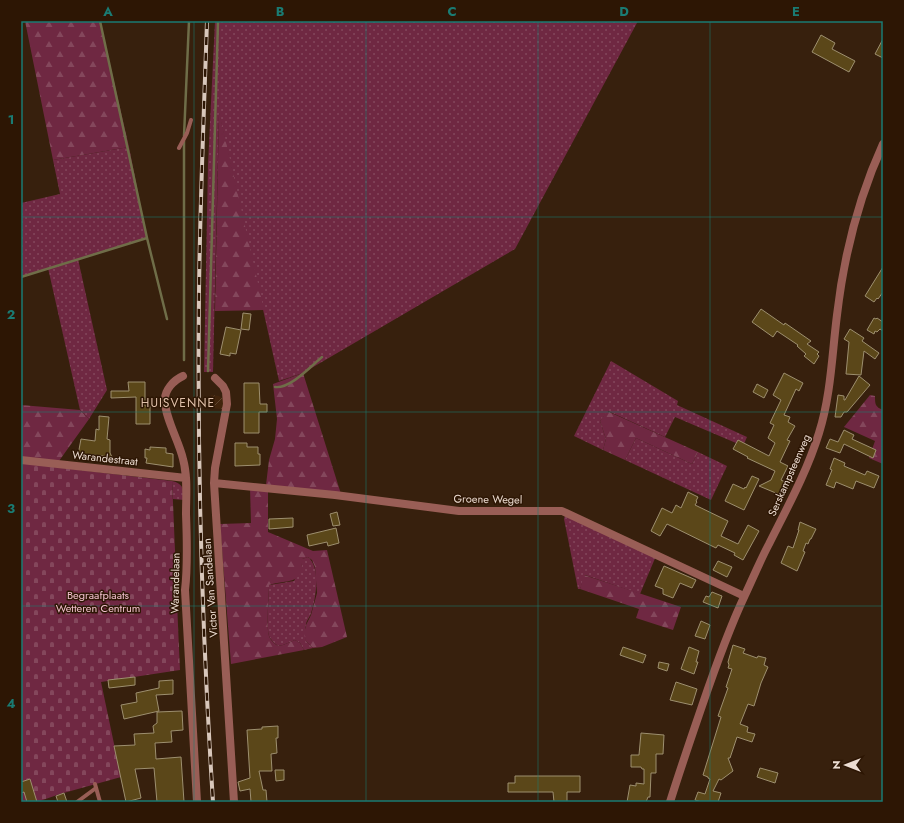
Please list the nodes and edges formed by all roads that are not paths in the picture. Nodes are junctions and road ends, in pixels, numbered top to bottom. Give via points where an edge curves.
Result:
1 (191, 120) dead end
2 (883, 144) edge
3 (178, 148) dead end
4 (183, 376) dead end
5 (215, 378) dead end
6 (21, 460) edge
7 (186, 478) junction
8 (214, 482) junction
9 (744, 596) junction
10 (77, 802) edge
11 (100, 802) edge
12 (197, 802) edge
13 (234, 802) edge
14 (670, 802) edge

1 - 3 lane
2 - 9 street, Serskampsteenweg via 860,202 850,236 820,430 805,472
4 - 7 street, Warandelaan via 168,389 164,400 183,459
5 - 8 street, Victor Van Sandelaan via 226,392 227,404
6 - 7 street, Warandestraat
7 - 12 street, Warandelaan via 185,590
8 - 9 street, Groene Wegel via 458,511 562,511
8 - 13 street, Victor Van Sandelaan
9 - 14 street, Serskampsteenweg via 717,663
10 - 11 lane via 96,786

